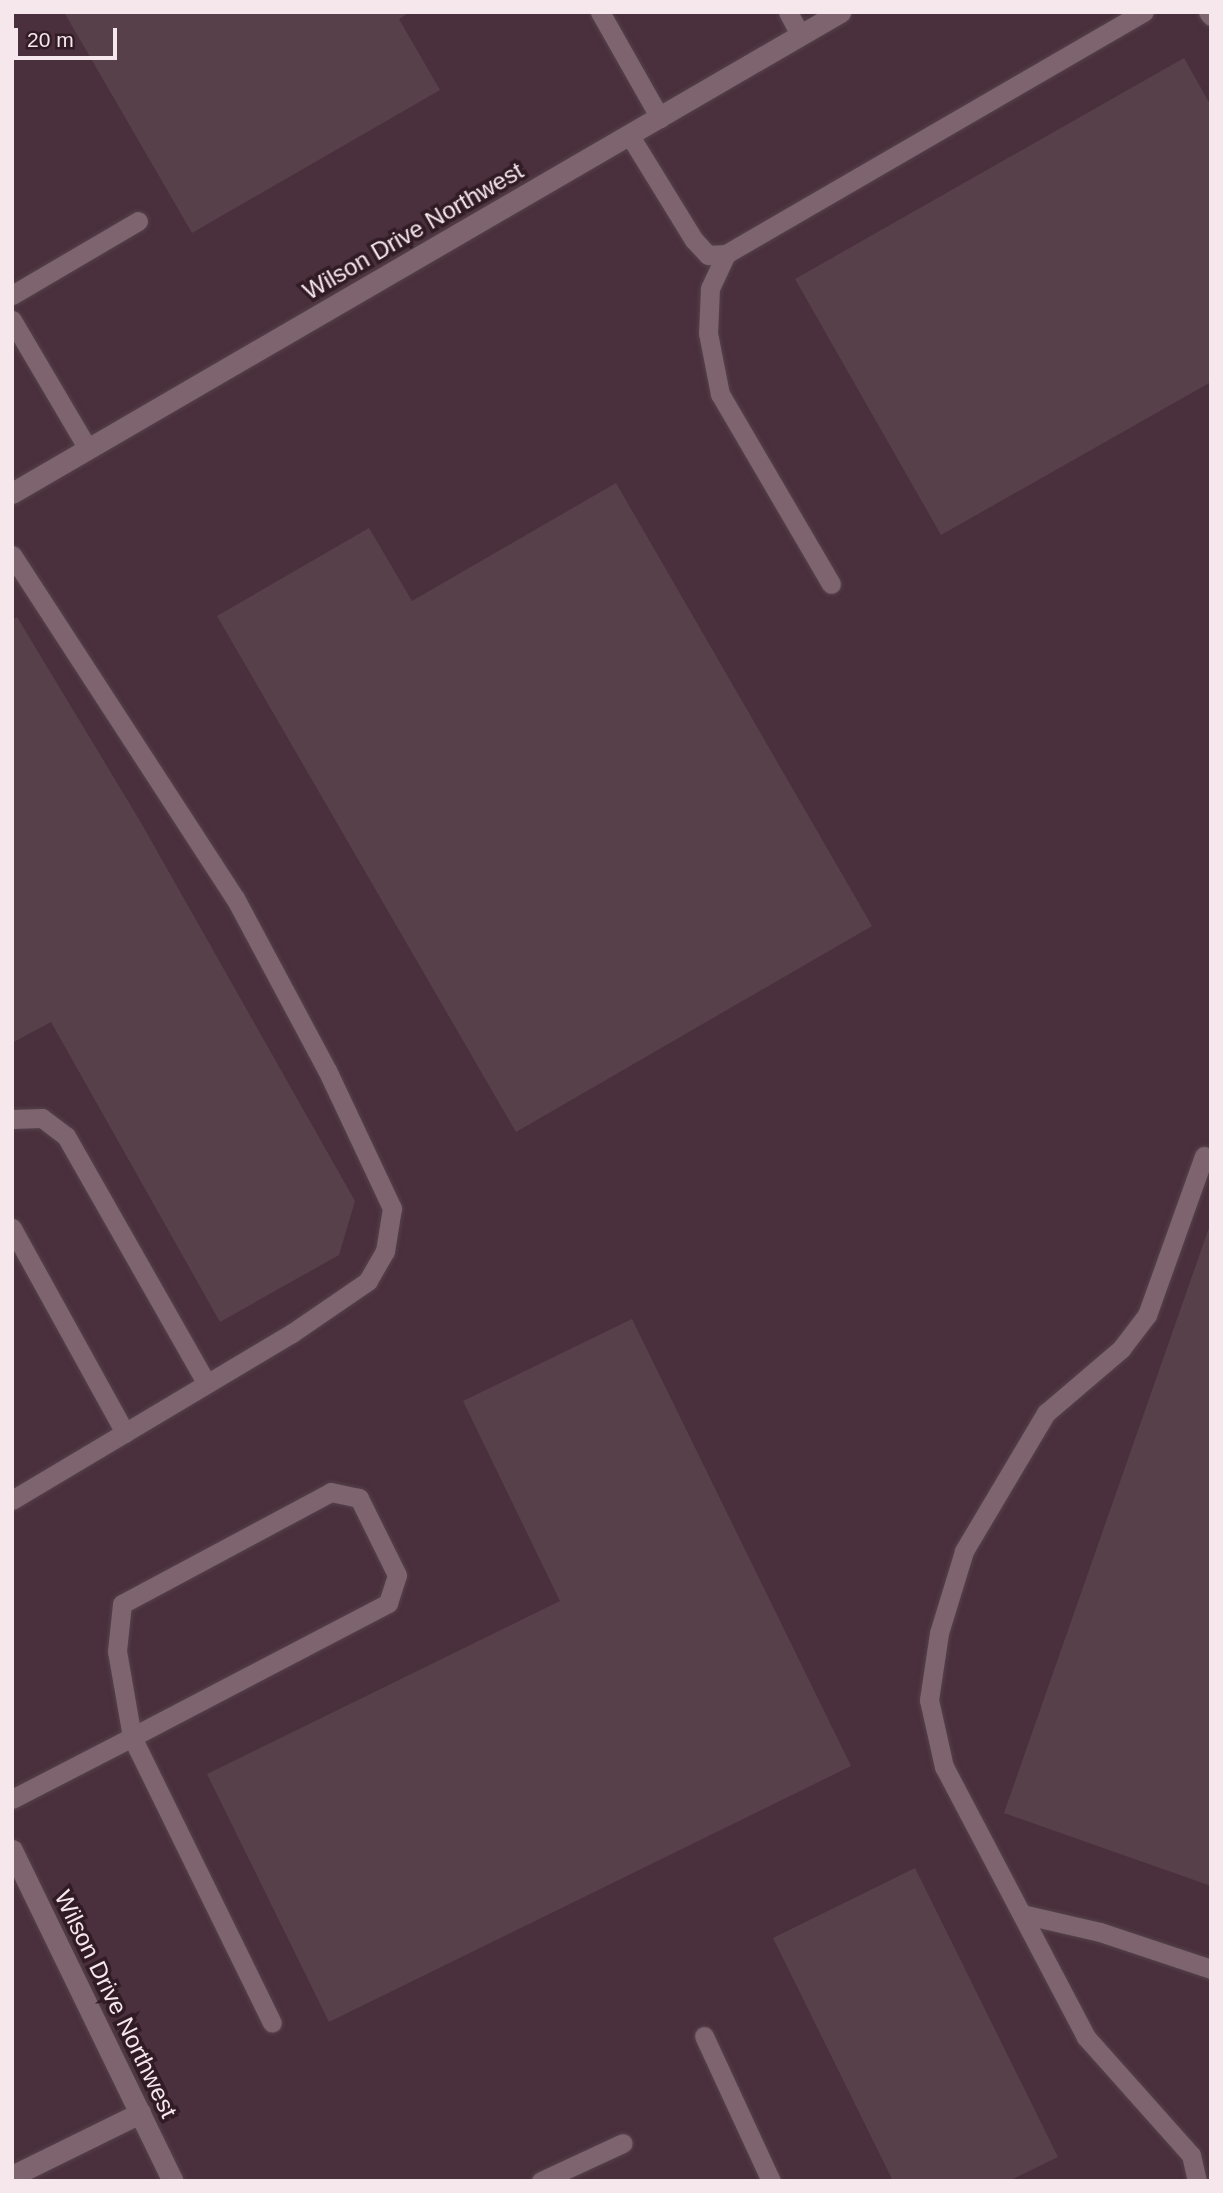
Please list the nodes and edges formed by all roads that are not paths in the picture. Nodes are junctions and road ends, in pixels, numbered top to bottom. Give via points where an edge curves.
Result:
1 (600, 12) edge
2 (788, 12) edge
3 (840, 12) edge
4 (1144, 12) edge
5 (800, 35) junction
6 (660, 118) junction
7 (630, 136) junction
8 (138, 221) dead end
9 (726, 254) junction
10 (12, 295) edge
11 (12, 320) edge
12 (88, 449) junction
13 (12, 493) edge
14 (12, 555) edge
15 (831, 584) dead end
16 (12, 1119) edge
17 (1204, 1156) dead end
18 (12, 1228) edge
19 (207, 1384) junction
20 (125, 1433) junction
21 (15, 1492) edge
22 (132, 1737) junction
23 (12, 1800) edge
24 (12, 1850) edge
25 (1022, 1914) junction
26 (1211, 1969) edge
27 (272, 2023) dead end
28 (704, 2036) dead end
29 (140, 2113) junction
30 (623, 2143) dead end
31 (12, 2176) edge
32 (173, 2181) edge
33 (541, 2181) edge
34 (771, 2181) edge
35 (1197, 2181) edge

1 - 6 lane
2 - 5 lane
3 - 5 street, Wilson Drive Northwest
4 - 9 lane
5 - 6 street, Wilson Drive Northwest
6 - 7 street, Wilson Drive Northwest
7 - 9 lane via 694,240 708,255
7 - 12 street, Wilson Drive Northwest
8 - 10 lane
9 - 15 lane via 710,288 708,333 720,394
11 - 12 lane
12 - 13 street, Wilson Drive Northwest
14 - 19 lane via 235,898 327,1070 392,1208 385,1251 368,1281
16 - 19 lane via 42,1118 66,1136
17 - 25 lane via 1147,1315 1121,1349 1046,1413 964,1551 939,1633 929,1700 944,1767
18 - 20 lane
19 - 20 lane
20 - 21 lane
22 - 22 lane via 388,1603 397,1575 359,1499 331,1492 122,1604 117,1651
22 - 23 lane
22 - 27 lane
24 - 29 street, Wilson Drive Northwest
25 - 26 lane via 1100,1933
25 - 35 lane via 1086,2037 1191,2155
28 - 34 lane
29 - 31 street
29 - 32 street, Wilson Drive Northwest
30 - 33 lane

